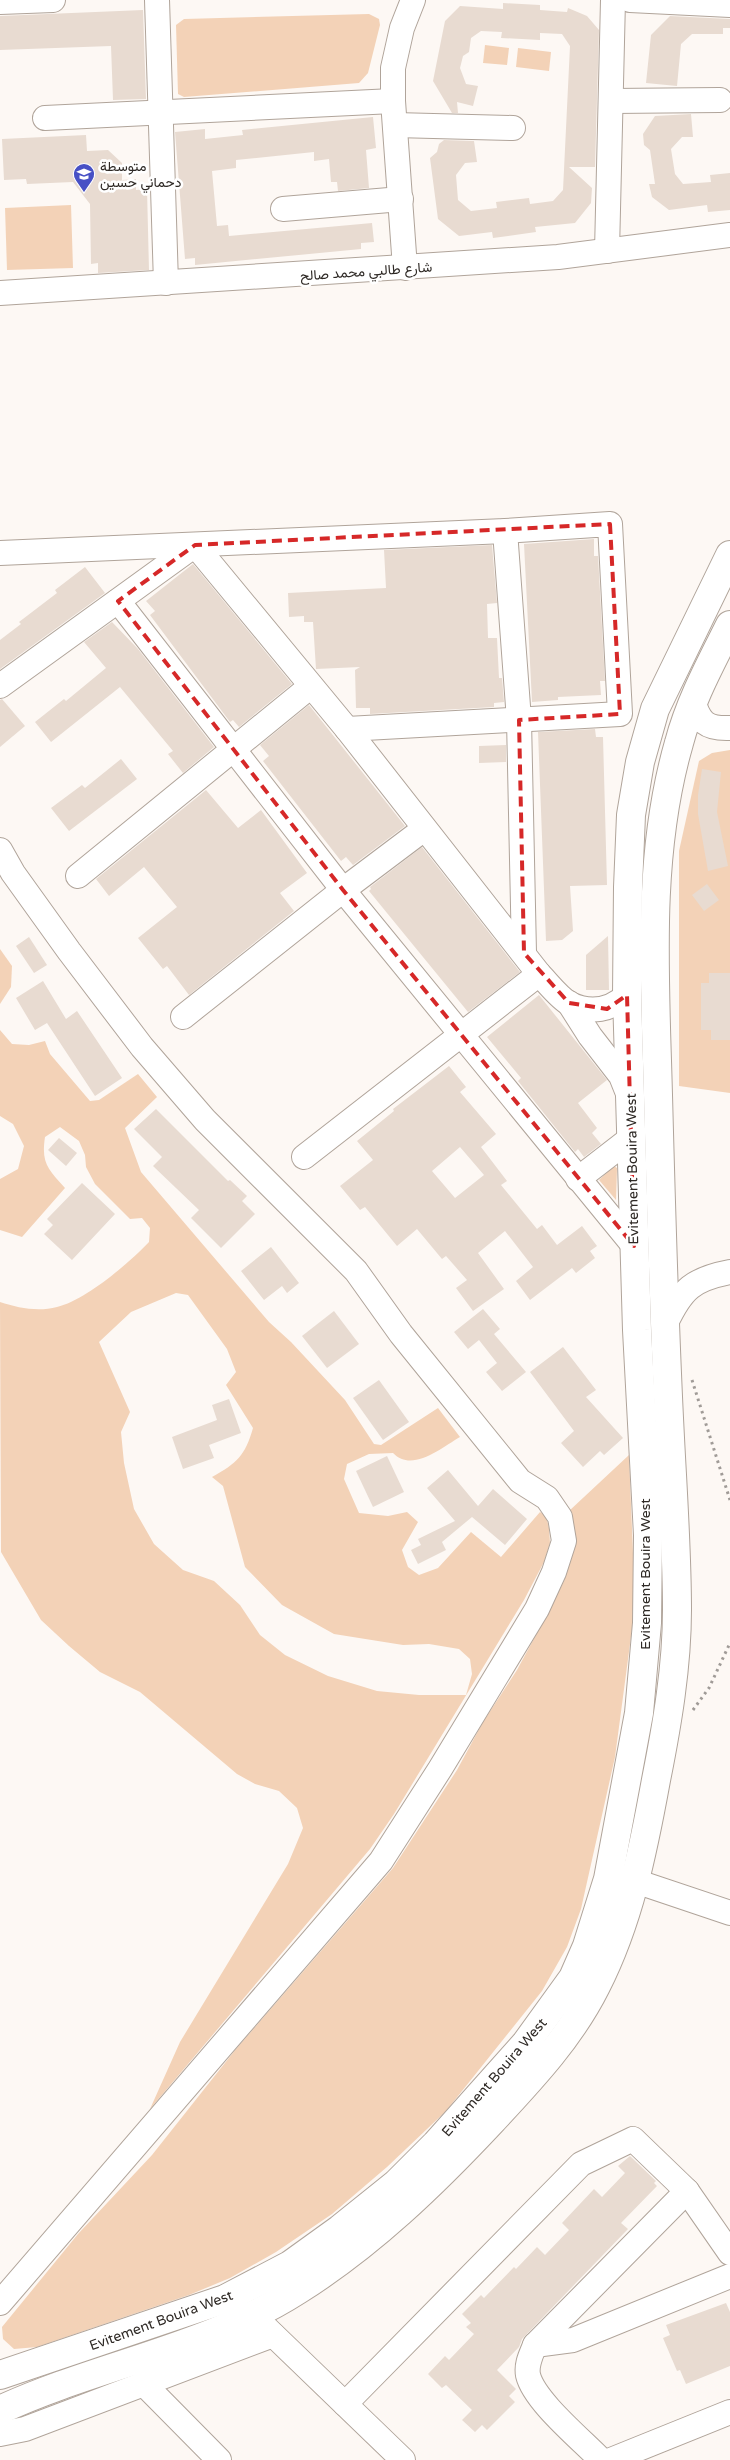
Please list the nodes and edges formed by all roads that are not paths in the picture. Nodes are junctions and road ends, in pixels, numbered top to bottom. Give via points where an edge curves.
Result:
1 (52, 0) edge
2 (157, 0) edge
3 (413, 0) edge
4 (613, 0) edge
5 (630, 0) edge
6 (0, 2) edge
7 (730, 5) edge
8 (720, 100) dead end
9 (393, 101) junction
10 (612, 102) junction
11 (159, 113) junction
12 (45, 118) dead end
13 (395, 125) junction
14 (513, 128) dead end
15 (401, 198) junction
16 (283, 210) dead end
17 (730, 235) edge
18 (607, 251) junction
19 (405, 268) junction
20 (166, 283) junction
21 (0, 293) edge
22 (505, 531) junction
23 (195, 545) junction
24 (0, 553) edge
25 (727, 569) edge
26 (118, 601) junction
27 (730, 625) edge
28 (0, 686) edge
29 (311, 686) junction
30 (693, 700) junction
31 (519, 720) junction
32 (730, 728) edge
33 (347, 729) junction
34 (235, 749) junction
35 (424, 829) junction
36 (0, 850) edge
37 (78, 876) dead end
38 (343, 890) junction
39 (524, 953) junction
40 (539, 974) junction
41 (627, 995) junction
42 (569, 1003) junction
43 (183, 1017) dead end
44 (459, 1035) junction
45 (630, 1101) junction
46 (631, 1138) junction
47 (304, 1157) dead end
48 (578, 1179) junction
49 (634, 1246) junction
50 (730, 1272) edge
51 (666, 1323) junction
52 (635, 1881) junction
53 (730, 1913) edge
54 (687, 2191) junction
55 (730, 2252) edge
56 (730, 2276) edge
57 (0, 2303) edge
58 (263, 2326) junction
59 (536, 2345) junction
60 (8, 2368) edge
61 (144, 2383) junction
62 (345, 2404) junction
63 (0, 2410) edge
64 (730, 2412) edge
65 (0, 2434) edge
66 (219, 2460) edge
67 (403, 2460) edge
68 (601, 2460) edge
69 (611, 2460) edge

1 - 6 street
2 - 11 street
3 - 9 street via 402,28 393,68
4 - 10 street
5 - 7 street
8 - 10 street
9 - 11 street
9 - 13 street
10 - 18 street
11 - 12 street
11 - 20 street
13 - 14 street
13 - 15 street
15 - 16 street
15 - 19 street
17 - 18 street, شارع طالبي محمد صالح
18 - 19 street, شارع طالبي محمد صالح
19 - 20 street, شارع طالبي محمد صالح
20 - 21 street, شارع طالبي محمد صالح
22 - 23 street
22 - 31 street
22 - 31 street via 610,524 620,714
23 - 24 street
23 - 26 street
23 - 29 street
25 - 41 highway, Evitement Bouira West via 655,709 640,762 631,815
26 - 28 street
26 - 34 street
27 - 30 highway, Evitement Bouira West
29 - 33 street
29 - 34 street
30 - 32 street via 696,713 704,723 716,728
30 - 51 highway, Evitement Bouira West via 671,772 659,845 653,974
31 - 33 street
31 - 39 street
33 - 35 street
34 - 37 street
34 - 38 street
35 - 38 street
35 - 39 street
36 - 57 street via 69,951 142,1047 205,1120 356,1271 401,1334 520,1481 547,1498 560,1518 564,1541 537,1609 381,1861
38 - 43 street
38 - 44 street
39 - 40 street
40 - 42 street
40 - 44 street
41 - 42 street via 606,1009
41 - 45 highway, Evitement Bouira West
42 - 45 street via 621,1076
44 - 47 street
44 - 48 street
45 - 46 highway, Evitement Bouira West
46 - 48 street
46 - 49 highway, Evitement Bouira West
48 - 49 street
49 - 60 highway, Evitement Bouira West via 648,1535 646,1641 639,1713 608,1879 587,1946 573,1978 526,2044 436,2144 396,2184 340,2230 290,2265 225,2298
50 - 51 street via 703,1278 686,1288
51 - 52 highway, Evitement Bouira West via 677,1614 666,1732
52 - 53 street
52 - 58 highway, Evitement Bouira West via 614,1946 588,2001 565,2038 527,2084 452,2164 401,2212 298,2290
54 - 55 street
54 - 59 street
54 - 62 street via 633,2140 581,2164
56 - 59 street via 573,2340
58 - 61 street
58 - 62 street
58 - 63 highway, Evitement Bouira West
59 - 68 street via 528,2361 528,2375 535,2389 550,2409
61 - 65 street via 25,2429
61 - 66 street
62 - 67 street
64 - 69 street

